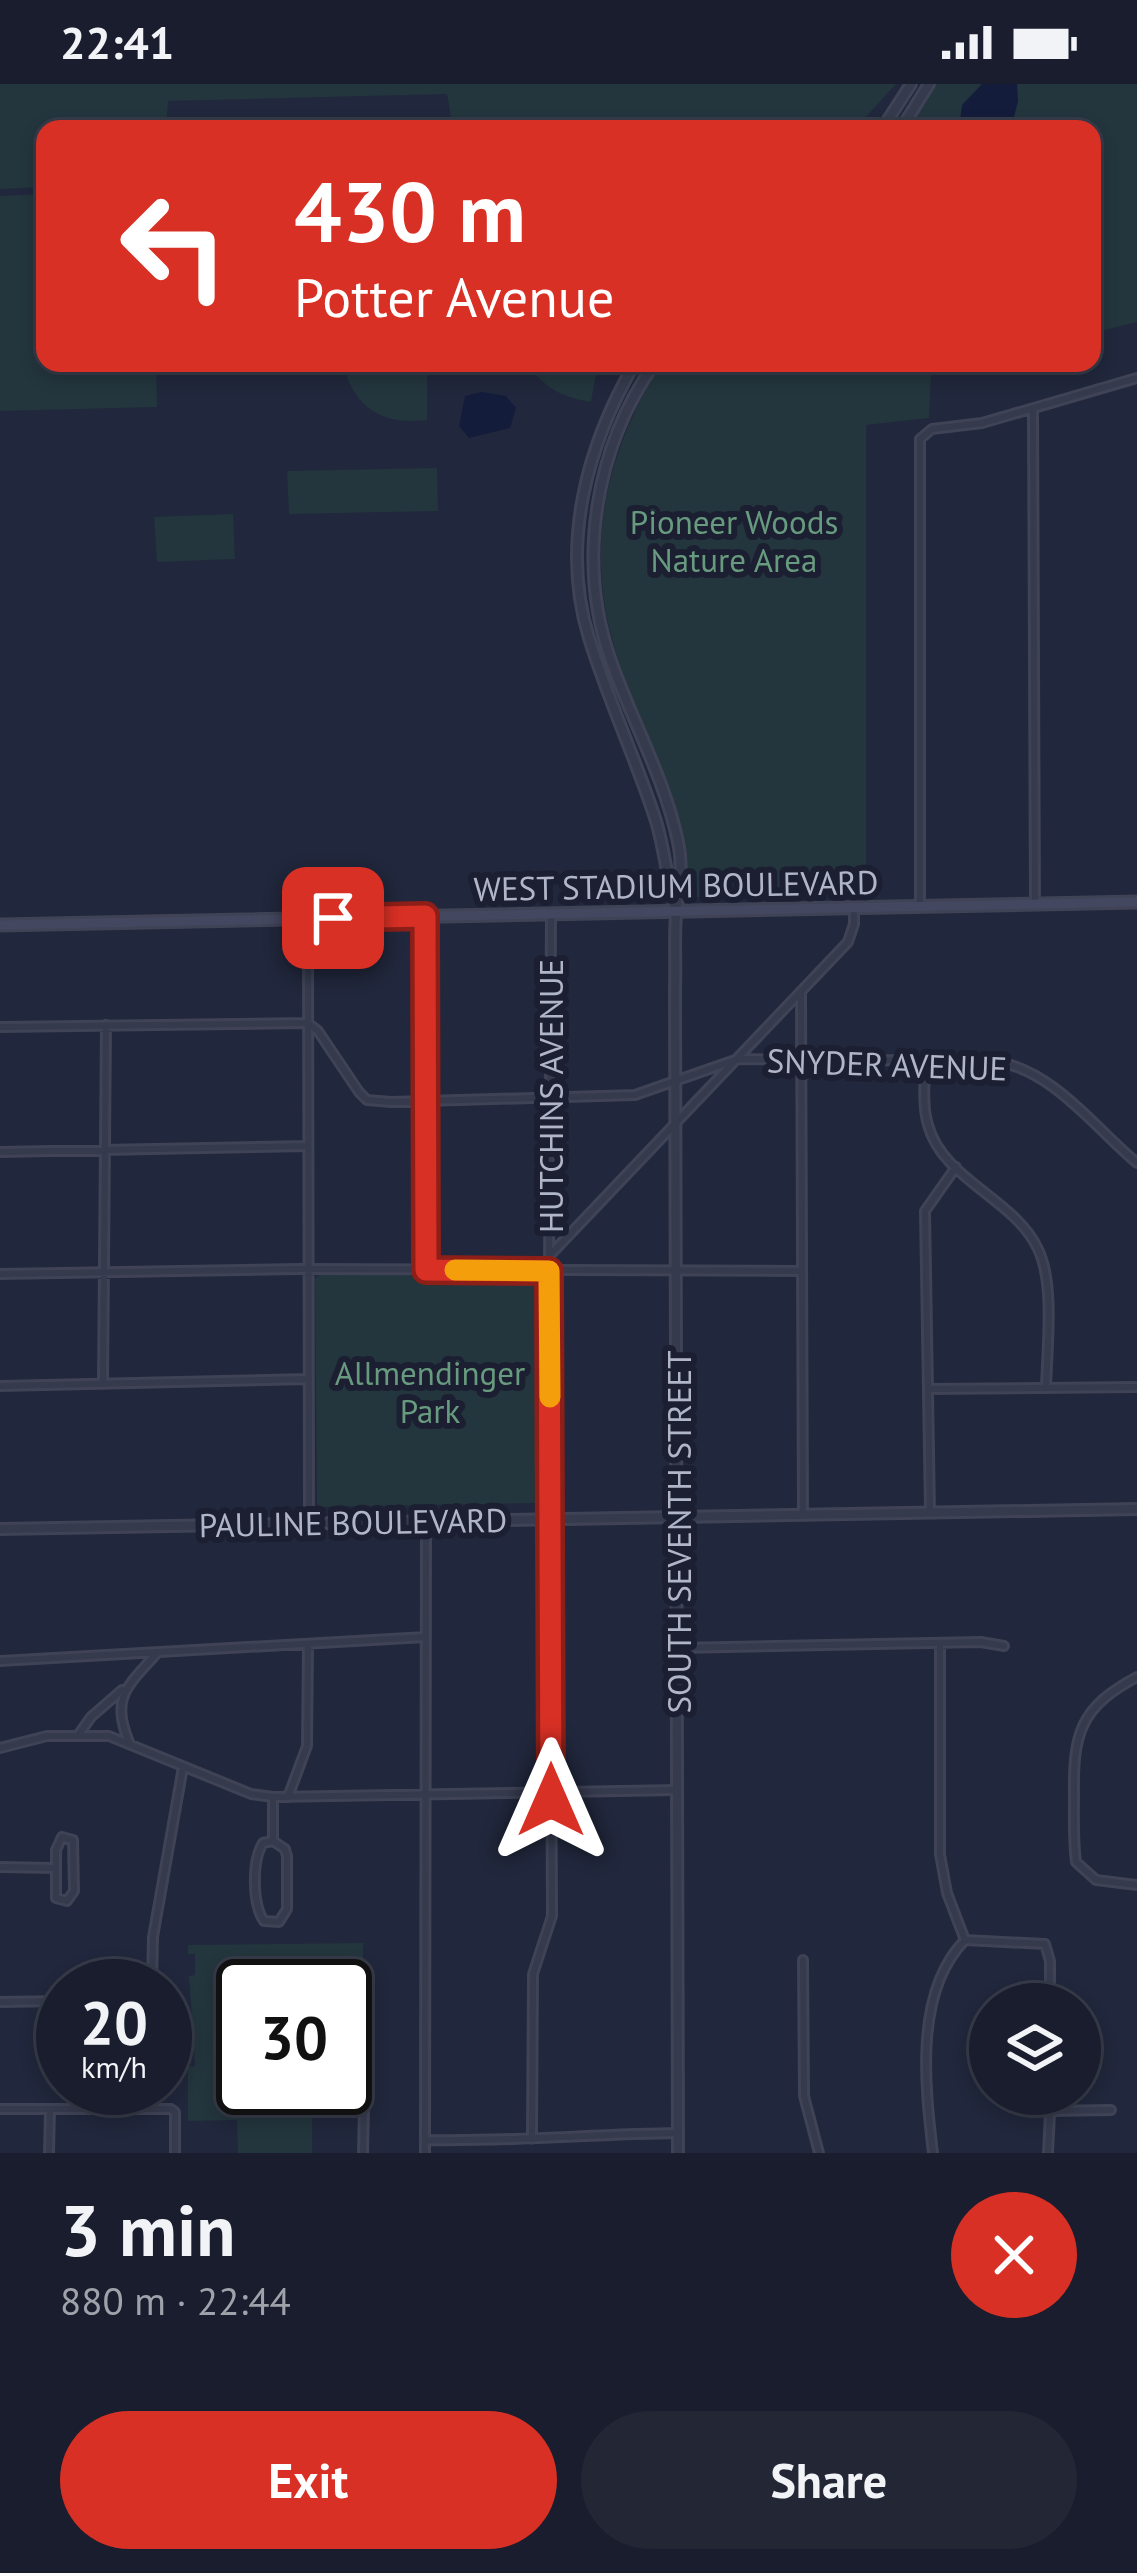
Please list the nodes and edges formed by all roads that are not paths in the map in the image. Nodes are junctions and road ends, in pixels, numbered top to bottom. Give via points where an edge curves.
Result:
1 (911, 84) edge
2 (929, 84) edge
3 (888, 120) edge
4 (907, 120) edge
5 (630, 372) edge
6 (650, 372) edge
7 (1137, 379) edge
8 (1033, 410) junction
9 (1137, 902) edge
10 (1035, 905) junction
11 (920, 907) junction
12 (854, 908) junction
13 (676, 912) junction
14 (551, 914) junction
15 (425, 916) junction
16 (308, 918) junction
17 (0, 925) edge
18 (801, 991) junction
19 (308, 1023) junction
20 (106, 1025) junction
21 (0, 1028) edge
22 (738, 1059) junction
23 (803, 1060) junction
24 (925, 1060) junction
25 (676, 1083) junction
26 (550, 1100) junction
27 (425, 1102) junction
28 (676, 1126) junction
29 (308, 1147) junction
30 (105, 1150) junction
31 (0, 1153) edge
32 (1137, 1163) edge
33 (956, 1167) junction
34 (549, 1257) junction
35 (308, 1270) junction
36 (426, 1270) junction
37 (549, 1271) junction
38 (677, 1271) junction
39 (801, 1271) junction
40 (104, 1273) junction
41 (0, 1274) edge
42 (309, 1379) junction
43 (103, 1384) junction
44 (0, 1386) edge
45 (1137, 1387) edge
46 (1046, 1388) junction
47 (928, 1389) junction
48 (1137, 1509) edge
49 (930, 1512) junction
50 (803, 1514) junction
51 (678, 1516) junction
52 (552, 1519) junction
53 (426, 1521) junction
54 (309, 1523) junction
55 (0, 1528) edge
56 (426, 1637) junction
57 (940, 1643) junction
58 (308, 1644) junction
59 (1004, 1646) dead end
60 (678, 1648) junction
61 (157, 1653) junction
62 (0, 1660) edge
63 (1137, 1677) edge
64 (125, 1688) junction
65 (79, 1734) junction
66 (129, 1742) junction
67 (0, 1748) edge
68 (182, 1766) junction
69 (678, 1790) junction
70 (551, 1792) junction
71 (426, 1793) junction
72 (273, 1797) junction
73 (288, 1797) junction
74 (273, 1841) junction
75 (0, 1868) edge
76 (55, 1868) junction
77 (1137, 1885) edge
78 (965, 1940) junction
79 (153, 1959) edge
80 (803, 1960) dead end
81 (1050, 1983) edge
82 (36, 2001) edge
83 (0, 2002) edge
84 (0, 2109) edge
85 (36, 2109) edge
86 (1101, 2110) edge
87 (1111, 2110) dead end
88 (50, 2115) edge
89 (175, 2115) edge
90 (364, 2115) edge
91 (1051, 2115) edge
92 (678, 2133) junction
93 (532, 2139) junction
94 (425, 2140) junction
95 (49, 2153) edge
96 (176, 2153) edge
97 (363, 2153) edge
98 (425, 2153) edge
99 (678, 2153) edge
100 (819, 2153) edge
101 (932, 2153) edge
102 (1048, 2153) edge

1 - 3 street
2 - 4 street
5 - 13 street, SOUTH SEVENTH STREET via 588,469 580,586 589,637 656,820
6 - 13 street, SOUTH SEVENTH STREET via 605,466 594,550 610,658 678,842
7 - 8 street
8 - 10 street
8 - 11 street via 932,430 918,447
9 - 10 main road, WEST STADIUM BOULEVARD
10 - 11 main road, WEST STADIUM BOULEVARD
11 - 12 main road, WEST STADIUM BOULEVARD
12 - 13 main road, WEST STADIUM BOULEVARD
12 - 18 street via 848,942
13 - 14 main road, WEST STADIUM BOULEVARD
13 - 25 street, SOUTH SEVENTH STREET
14 - 15 main road, WEST STADIUM BOULEVARD
14 - 26 street, HUTCHINS AVENUE
15 - 16 main road, WEST STADIUM BOULEVARD
15 - 27 street
16 - 17 main road, WEST STADIUM BOULEVARD
16 - 19 street
18 - 22 street
18 - 23 street
19 - 20 street
19 - 27 street, SNYDER AVENUE via 367,1100
19 - 29 street
20 - 21 street
20 - 30 street
22 - 23 street, SNYDER AVENUE
22 - 25 street, SNYDER AVENUE
22 - 28 street
23 - 24 street, SNYDER AVENUE
23 - 39 street
24 - 32 street, SNYDER AVENUE via 996,1061 1031,1071
24 - 33 street via 929,1131
25 - 26 street, SNYDER AVENUE via 635,1095
25 - 28 street, SOUTH SEVENTH STREET
26 - 27 street, SNYDER AVENUE
26 - 34 street, HUTCHINS AVENUE
27 - 36 street
28 - 34 street
28 - 38 street, SOUTH SEVENTH STREET
29 - 30 street
29 - 35 street
30 - 31 street
30 - 40 street
33 - 46 street via 1016,1217 1041,1253
33 - 47 street via 925,1210
34 - 37 street, HUTCHINS AVENUE
35 - 36 street
35 - 40 street
35 - 42 street
36 - 37 street
37 - 38 street
37 - 52 street, HUTCHINS AVENUE
38 - 39 street
38 - 51 street, SOUTH SEVENTH STREET
39 - 50 street
40 - 41 street
40 - 43 street
42 - 43 street
42 - 54 street
43 - 44 street
45 - 46 street
46 - 47 street
47 - 49 street
48 - 49 street, PAULINE BOULEVARD
49 - 50 street, PAULINE BOULEVARD
50 - 51 street, PAULINE BOULEVARD
51 - 52 street, PAULINE BOULEVARD
51 - 60 street, SOUTH SEVENTH STREET
52 - 53 street, PAULINE BOULEVARD
52 - 70 street, HUTCHINS AVENUE
53 - 54 street, PAULINE BOULEVARD
53 - 56 street
54 - 55 street, PAULINE BOULEVARD
56 - 58 street
56 - 71 street
57 - 59 street
57 - 60 street
57 - 78 street via 940,1854
58 - 61 street
58 - 73 street via 308,1746
60 - 69 street, SOUTH SEVENTH STREET
61 - 62 street
61 - 64 street
63 - 77 street via 1090,1712 1074,1744 1076,1862 1096,1880
64 - 65 street
64 - 66 street via 120,1717
65 - 66 street
65 - 67 street
66 - 68 street
68 - 72 street
68 - 79 street
69 - 70 street
69 - 92 street, SOUTH SEVENTH STREET
70 - 71 street
70 - 93 street, HUTCHINS AVENUE via 552,1916 533,1974
71 - 73 street
71 - 94 street
72 - 73 street
72 - 74 street
74 - 74 street via 258,1848 256,1891 259,1916 272,1924 287,1909 287,1856
75 - 76 street
76 - 76 street via 58,1840 69,1837 68,1901 56,1898
78 - 81 street via 1045,1944
78 - 101 street via 931,1995
80 - 100 street via 804,2096
82 - 83 street
84 - 85 street
86 - 87 street
88 - 95 street
89 - 96 street
90 - 97 street
91 - 102 street
92 - 93 street
92 - 99 street, SOUTH SEVENTH STREET
93 - 94 street
94 - 98 street

